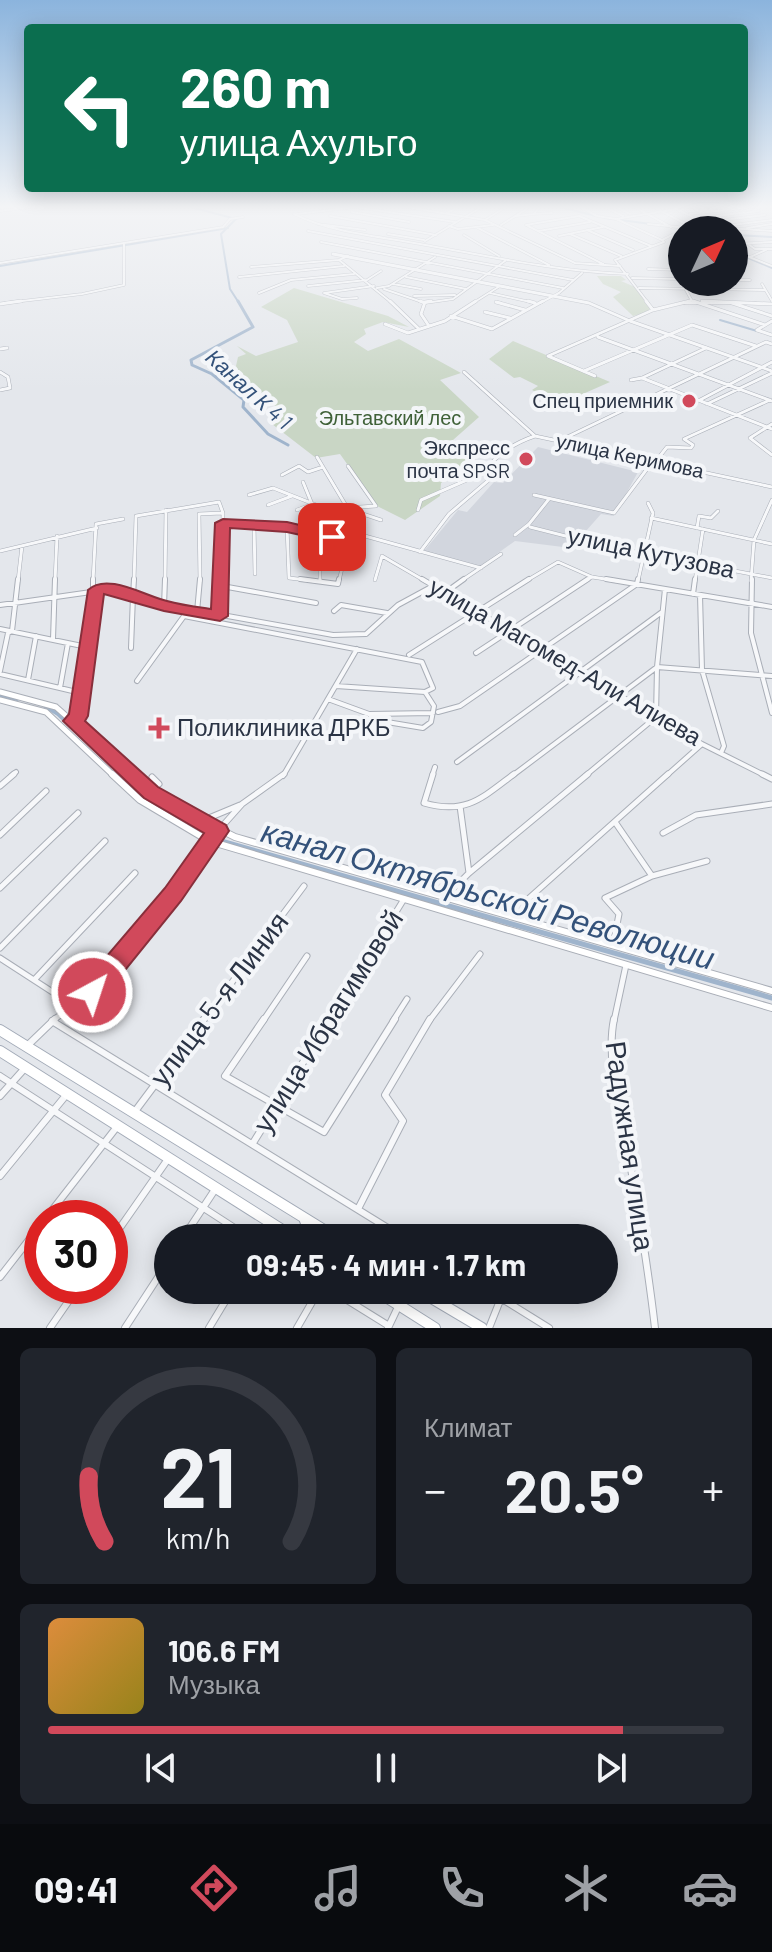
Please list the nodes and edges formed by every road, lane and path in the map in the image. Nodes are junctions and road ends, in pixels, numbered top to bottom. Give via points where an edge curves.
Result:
1 (123, 267) edge
2 (336, 267) edge
3 (347, 267) edge
4 (401, 267) edge
5 (420, 267) edge
6 (452, 267) edge
7 (496, 267) edge
8 (502, 267) edge
9 (550, 267) edge
10 (621, 267) edge
11 (555, 268) joint
12 (648, 269) dead end
13 (415, 270) junction
14 (668, 270) edge
15 (381, 271) dead end
16 (356, 273) junction
17 (582, 273) junction
18 (488, 274) junction
19 (629, 276) junction
20 (239, 277) dead end
21 (403, 277) junction
22 (668, 278) edge
23 (367, 280) junction
24 (573, 280) junction
25 (478, 281) junction
26 (391, 284) junction
27 (762, 284) dead end
28 (308, 286) dead end
29 (500, 286) junction
30 (374, 287) junction
31 (382, 288) junction
32 (563, 288) junction
33 (639, 288) junction
34 (421, 289) dead end
35 (466, 289) junction
36 (668, 289) edge
37 (748, 290) edge
38 (765, 290) junction
39 (259, 293) dead end
40 (490, 293) junction
41 (457, 295) junction
42 (553, 295) junction
43 (414, 296) dead end
44 (689, 296) edge
45 (357, 298) dead end
46 (692, 301) junction
47 (425, 302) junction
48 (496, 302) dead end
49 (730, 302) junction
50 (772, 302) edge
51 (538, 303) junction
52 (0, 304) edge
53 (525, 310) junction
54 (653, 310) junction
55 (485, 312) dead end
56 (451, 316) junction
57 (772, 316) edge
58 (475, 318) dead end
59 (511, 319) junction
60 (630, 321) junction
61 (772, 321) edge
62 (468, 322) junction
63 (385, 324) dead end
64 (765, 325) junction
65 (429, 326) junction
66 (419, 329) junction
67 (666, 334) junction
68 (772, 335) edge
69 (595, 336) junction
70 (772, 344) edge
71 (757, 346) junction
72 (7, 348) dead end
73 (706, 348) junction
74 (0, 349) edge
75 (631, 350) junction
76 (734, 358) junction
77 (772, 362) edge
78 (671, 365) junction
79 (762, 367) junction
80 (584, 371) junction
81 (0, 372) edge
82 (464, 372) dead end
83 (772, 372) edge
84 (698, 375) junction
85 (595, 376) dead end
86 (8, 377) junction
87 (0, 378) edge
88 (642, 378) junction
89 (631, 380) dead end
90 (727, 385) junction
91 (669, 389) junction
92 (738, 389) junction
93 (0, 390) edge
94 (771, 400) edge
95 (699, 401) junction
96 (707, 404) junction
97 (737, 415) junction
98 (772, 426) edge
99 (767, 427) junction
100 (535, 436) junction
101 (561, 440) junction
102 (772, 455) edge
103 (317, 457) dead end
104 (654, 461) junction
105 (348, 466) dead end
106 (323, 467) junction
107 (483, 473) junction
108 (282, 475) dead end
109 (303, 482) dead end
110 (772, 487) edge
111 (249, 495) dead end
112 (534, 495) dead end
113 (292, 496) junction
114 (549, 499) junction
115 (772, 500) edge
116 (648, 503) dead end
117 (312, 504) junction
118 (268, 505) dead end
119 (348, 509) junction
120 (166, 510) junction
121 (297, 510) dead end
122 (418, 510) dead end
123 (718, 511) dead end
124 (334, 512) junction
125 (353, 512) junction
126 (223, 513) junction
127 (651, 518) junction
128 (123, 519) dead end
129 (381, 520) dead end
130 (223, 523) junction
131 (254, 525) junction
132 (97, 526) junction
133 (287, 527) junction
134 (530, 527) dead end
135 (700, 528) junction
136 (341, 530) junction
137 (320, 534) junction
138 (515, 535) dead end
139 (57, 536) junction
140 (332, 537) junction
141 (754, 540) junction
142 (772, 544) edge
143 (22, 546) junction
144 (0, 551) edge
145 (420, 552) junction
146 (643, 553) junction
147 (501, 554) dead end
148 (698, 563) junction
149 (481, 568) junction
150 (255, 574) dead end
151 (753, 574) junction
152 (592, 577) junction
153 (772, 578) edge
154 (375, 580) dead end
155 (320, 581) junction
156 (637, 584) junction
157 (222, 586) junction
158 (435, 586) junction
159 (665, 589) junction
160 (94, 590) junction
161 (446, 592) junction
162 (132, 595) junction
163 (697, 595) junction
164 (55, 596) junction
165 (14, 603) junction
166 (316, 603) dead end
167 (750, 603) junction
168 (0, 605) edge
169 (164, 606) junction
170 (772, 607) edge
171 (334, 611) dead end
172 (476, 611) junction
173 (197, 612) junction
174 (662, 612) junction
175 (387, 613) junction
176 (221, 615) junction
177 (0, 629) edge
178 (509, 630) junction
179 (12, 631) junction
180 (36, 636) junction
181 (53, 639) junction
182 (68, 643) junction
183 (87, 647) junction
184 (131, 648) dead end
185 (357, 649) junction
186 (544, 650) junction
187 (476, 653) dead end
188 (409, 655) dead end
189 (657, 667) junction
190 (702, 670) junction
191 (580, 671) junction
192 (0, 672) edge
193 (761, 675) junction
194 (772, 676) edge
195 (28, 680) junction
196 (137, 681) dead end
197 (336, 686) junction
198 (60, 688) junction
199 (0, 692) edge
200 (425, 692) junction
201 (81, 693) junction
202 (618, 694) junction
203 (328, 699) junction
204 (0, 700) edge
205 (436, 712) junction
206 (772, 713) edge
207 (369, 714) junction
208 (656, 717) junction
209 (73, 721) junction
210 (702, 744) junction
211 (721, 754) junction
212 (457, 762) dead end
213 (435, 767) dead end
214 (16, 772) dead end
215 (152, 777) dead end
216 (772, 779) edge
217 (0, 786) edge
218 (149, 790) junction
219 (46, 791) dead end
220 (242, 804) junction
221 (772, 804) edge
222 (460, 806) junction
223 (78, 813) dead end
224 (198, 821) junction
225 (615, 821) junction
226 (218, 832) junction
227 (663, 833) dead end
228 (0, 835) edge
229 (105, 841) dead end
230 (209, 841) junction
231 (707, 861) dead end
232 (135, 873) dead end
233 (469, 873) junction
234 (652, 876) junction
235 (304, 886) dead end
236 (0, 888) edge
237 (445, 897) junction
238 (404, 899) junction
239 (520, 919) junction
240 (613, 945) junction
241 (0, 948) edge
242 (480, 954) dead end
243 (307, 956) dead end
244 (0, 958) edge
245 (626, 965) junction
246 (35, 979) junction
247 (772, 991) edge
248 (407, 999) dead end
249 (74, 1006) junction
250 (772, 1008) edge
251 (52, 1021) junction
252 (0, 1030) edge
253 (27, 1046) junction
254 (0, 1051) edge
255 (26, 1067) junction
256 (0, 1076) edge
257 (11, 1083) junction
258 (156, 1083) junction
259 (67, 1093) junction
260 (0, 1096) edge
261 (277, 1105) junction
262 (54, 1110) junction
263 (135, 1112) junction
264 (117, 1127) junction
265 (253, 1143) junction
266 (104, 1144) junction
267 (168, 1159) junction
268 (0, 1176) edge
269 (156, 1177) junction
270 (215, 1188) junction
271 (60, 1200) edge
272 (203, 1207) junction
273 (358, 1209) junction
274 (128, 1217) edge
275 (304, 1218) junction
276 (192, 1224) edge
277 (229, 1224) edge
278 (272, 1224) edge
279 (306, 1224) edge
280 (314, 1224) edge
281 (382, 1224) edge
282 (24, 1246) edge
283 (0, 1277) edge
284 (154, 1283) edge
285 (67, 1304) edge
286 (224, 1304) edge
287 (311, 1304) edge
288 (353, 1304) edge
289 (442, 1304) edge
290 (499, 1304) edge
291 (511, 1304) edge
292 (399, 1305) joint
293 (389, 1327) edge
294 (50, 1328) edge
295 (125, 1328) edge
296 (209, 1328) edge
297 (297, 1328) edge
298 (435, 1328) edge
299 (482, 1328) edge
300 (489, 1328) edge
301 (549, 1328) edge
302 (655, 1328) edge

1 - 52 street via 124,285
2 - 20 street
3 - 16 street
4 - 13 street
5 - 13 street
6 - 18 street
7 - 18 street
8 - 24 street
9 - 11 street
10 - 19 street
11 - 17 street
12 - 14 street
13 - 21 street
13 - 25 street
15 - 23 street
16 - 23 street
16 - 39 street via 291,280
17 - 19 street
17 - 24 street
18 - 25 street
18 - 32 street
19 - 22 street
19 - 33 street
21 - 26 street
21 - 35 street
23 - 28 street
23 - 30 street
24 - 32 street
25 - 29 street
25 - 35 street
26 - 31 street
26 - 34 street
27 - 38 street
29 - 40 street
29 - 42 street
30 - 31 street
30 - 45 street via 324,293
30 - 66 street
31 - 47 street
32 - 42 street
33 - 36 street
33 - 54 street
35 - 41 street
37 - 38 street
38 - 50 street
40 - 51 street
40 - 56 street
41 - 43 street
41 - 47 street
42 - 51 street
42 - 60 street
44 - 46 street
46 - 49 street
46 - 54 street
46 - 64 street
47 - 65 street via 421,314
48 - 53 street
49 - 50 street
49 - 57 street
51 - 53 street
53 - 59 street
54 - 60 street
55 - 59 street
56 - 62 street
56 - 65 street
58 - 62 street
59 - 62 street via 492,329
60 - 67 street
60 - 69 street
61 - 64 street
63 - 66 street via 408,333
64 - 68 street via 757,330
65 - 66 street
67 - 71 street via 693,325
67 - 73 street
67 - 75 street
69 - 75 street
69 - 80 street via 548,356
70 - 71 street
71 - 76 street
72 - 74 street
73 - 76 street
73 - 78 street
75 - 78 street
75 - 80 street
76 - 79 street
76 - 84 street
77 - 79 street
78 - 84 street
78 - 88 street
79 - 83 street
79 - 90 street
80 - 85 street
81 - 86 street
82 - 100 street, улица Керимова
83 - 92 street
84 - 90 street
84 - 91 street
86 - 87 street
86 - 93 street via 10,388
88 - 89 street
88 - 91 street
90 - 92 street
90 - 95 street
91 - 95 street
91 - 101 street
92 - 94 street
92 - 96 street
94 - 97 street
95 - 96 street
96 - 97 street
97 - 99 street
97 - 104 street via 684,439 691,448 667,447
98 - 99 street
99 - 102 street via 750,438
100 - 101 street, улица Керимова
100 - 107 street via 505,450
101 - 104 street, улица Керимова
103 - 106 street
104 - 110 street, улица Керимова
104 - 114 street via 617,513
105 - 125 street via 376,506
106 - 108 street via 308,472 299,466
106 - 119 street
107 - 122 street via 421,500
107 - 145 street via 490,479 460,503
109 - 117 street
111 - 113 street via 273,488
112 - 114 street
113 - 117 street
113 - 118 street
114 - 138 street
115 - 141 street
116 - 127 street via 653,507
117 - 121 street
117 - 124 street
119 - 124 street
119 - 125 street
120 - 126 street via 219,502
120 - 162 street via 136,516
120 - 169 street
123 - 135 street via 711,518 699,516
124 - 136 street via 325,525
125 - 129 street
126 - 130 street
126 - 173 street via 199,514
127 - 135 street
127 - 146 street
128 - 132 street
130 - 131 street
130 - 157 street
131 - 133 street
131 - 150 street
132 - 139 street
132 - 160 street
133 - 137 street
133 - 155 street via 289,578
134 - 146 street, улица Кутузова
135 - 141 street
135 - 148 street
136 - 140 street
136 - 145 street
137 - 140 street
137 - 155 street
139 - 143 street
139 - 164 street
140 - 155 street via 346,551 338,584
141 - 142 street
141 - 151 street
143 - 144 street
143 - 165 street
145 - 149 street
146 - 148 street, улица Кутузова
146 - 156 street
147 - 149 street
148 - 151 street, улица Кутузова
148 - 163 street
149 - 161 street
151 - 153 street, улица Кутузова
151 - 167 street
152 - 156 street
152 - 172 street via 558,562
152 - 178 street
154 - 158 street, улица Магомед-Али Алиева via 382,556
156 - 159 street
156 - 186 street
157 - 166 street
157 - 176 street
158 - 161 street, улица Магомед-Али Алиева
158 - 175 street
159 - 163 street
159 - 174 street
160 - 162 street
160 - 164 street
160 - 183 street
161 - 172 street, улица Магомед-Али Алиева
162 - 169 street
162 - 184 street
163 - 167 street
163 - 190 street
164 - 165 street
164 - 181 street
165 - 168 street
165 - 179 street
167 - 170 street
167 - 193 street
169 - 173 street
171 - 175 street via 341,605
172 - 178 street, улица Магомед-Али Алиева
172 - 188 street
173 - 176 street
174 - 189 street
174 - 191 street
175 - 176 street via 362,635 333,635
177 - 179 street
178 - 186 street, улица Магомед-Али Алиева
178 - 187 street
179 - 180 street
179 - 192 street
180 - 181 street
180 - 195 street
181 - 182 street
182 - 183 street
182 - 198 street
183 - 201 street
185 - 196 street via 184,616
185 - 197 street
185 - 200 street via 422,662 433,688
186 - 191 street, улица Магомед-Али Алиева
186 - 205 street via 460,706
189 - 190 street
189 - 202 street
189 - 208 street
190 - 193 street
190 - 211 street via 724,746
191 - 202 street, улица Магомед-Али Алиева
191 - 212 street
192 - 195 street
193 - 194 street
193 - 206 street
195 - 198 street
197 - 200 street
197 - 203 street
198 - 201 street
199 - 209 main road via 52,705
200 - 205 street
201 - 209 street
202 - 208 street, улица Магомед-Али Алиева
202 - 222 street via 473,805
203 - 207 street
203 - 220 street via 283,776
204 - 230 main road via 46,712 140,800
205 - 207 street
205 - 207 street via 423,728
208 - 210 street, улица Магомед-Али Алиева
208 - 233 street
209 - 218 main road
210 - 211 street, улица Магомед-Али Алиева
210 - 225 street
211 - 216 street, улица Магомед-Али Алиева
213 - 222 street via 424,803
214 - 217 street
215 - 218 street via 159,784
218 - 224 main road
219 - 228 street
220 - 224 street
220 - 226 street
221 - 227 street via 696,815
222 - 233 street
223 - 236 street
224 - 226 main road
225 - 234 street
225 - 239 street via 528,899
226 - 230 street
226 - 237 main road
229 - 241 street
230 - 238 main road
230 - 249 street via 173,895 92,992
231 - 234 street
232 - 246 street
233 - 237 street
234 - 240 street via 605,898 619,914
235 - 258 street, улица 5-я Линия
237 - 239 main road
238 - 245 main road
238 - 261 street, улица Ибрагимовой
239 - 240 main road
240 - 247 main road
242 - 273 street via 428,1022 385,1095 403,1121
243 - 261 street via 225,1076
244 - 246 street
245 - 250 main road
245 - 302 street, Радужная улица via 612,1029 616,1082
246 - 249 street
248 - 261 street via 324,1132
249 - 251 street
251 - 253 street
251 - 258 street
252 - 253 main road
253 - 263 main road
254 - 255 main road
255 - 257 street
255 - 259 main road
256 - 257 street
257 - 260 street
257 - 262 street
258 - 263 street, улица 5-я Линия
258 - 265 street
259 - 262 street
259 - 264 main road
261 - 265 street, улица Ибрагимовой
262 - 266 street
262 - 268 street
263 - 275 main road
264 - 266 street
264 - 267 main road
265 - 273 street
266 - 269 street
266 - 271 street
267 - 269 street
267 - 270 main road
269 - 272 street
269 - 274 street
270 - 272 street
270 - 278 main road
272 - 276 street
272 - 277 street
273 - 281 street
275 - 279 main road
275 - 280 main road
282 - 283 street
284 - 295 street
285 - 294 street
286 - 296 street
287 - 297 street
288 - 293 street
289 - 299 main road
290 - 300 street
291 - 301 street
292 - 293 street
292 - 298 main road

